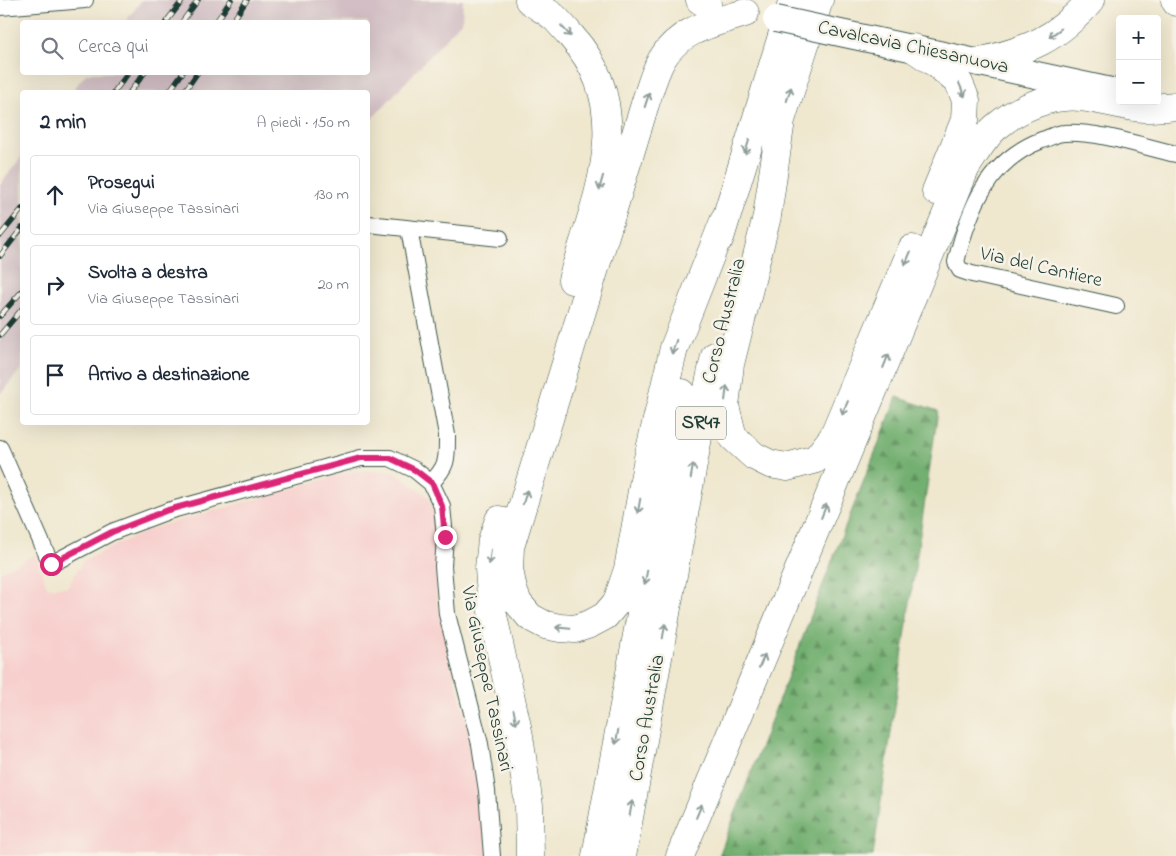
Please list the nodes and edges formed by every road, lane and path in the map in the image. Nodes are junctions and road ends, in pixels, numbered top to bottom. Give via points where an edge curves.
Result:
1 (85, 0) edge
2 (528, 0) edge
3 (819, 0) edge
4 (1091, 0) edge
5 (704, 2) edge
6 (0, 7) edge
7 (784, 9) edge
8 (745, 13) junction
9 (913, 48) junction
10 (978, 62) junction
11 (1116, 91) edge
12 (1161, 101) edge
13 (1176, 105) edge
14 (781, 120) junction
15 (1176, 154) edge
16 (724, 221) junction
17 (370, 224) edge
18 (409, 228) junction
19 (500, 238) dead end
20 (1116, 306) dead end
21 (0, 448) edge
22 (432, 483) junction
23 (492, 856) edge
24 (530, 856) edge
25 (596, 856) edge
26 (622, 856) edge
27 (680, 856) edge

1 - 6 street
2 -> 24 highway via 555,18 585,52 601,85 609,135 603,176 492,540 489,568 492,610 529,806
14 -> 3 highway, Corso Australia / SR47
4 -> 10 highway via 1073,20 1043,41
5 - 8 main road, Cavalcavia Chiesanuova
7 - 8 main road, Cavalcavia Chiesanuova
7 - 9 main road, Cavalcavia Chiesanuova, bridge via 831,31
7 -> 16 highway, Corso Australia / SR47
16 -> 8 highway via 674,348 648,458 628,569 617,602 605,616 575,629 544,625 530,617 518,603 509,569 510,547 645,104 662,60 679,39 698,27
9 - 10 main road, Cavalcavia Chiesanuova
9 -> 14 highway via 959,83 966,100 965,120 833,437 816,459 787,467 770,464 754,456 733,437 725,406 730,364 767,216
10 - 11 main road, Cavalcavia Chiesanuova
12 - 13 main road
27 -> 13 highway via 966,167 995,127 1024,108 1041,102 1079,97 1144,108
26 -> 14 highway, Corso Australia / SR47 via 719,337
15 - 20 street, Via del Cantiere via 1102,137 1062,133 1029,145 1003,165 985,184 972,210 956,262 960,270
16 -> 25 highway, Corso Australia / SR47 via 680,398
17 - 18 street
18 - 19 street
18 - 22 street via 447,436 444,470
21 - 22 street via 51,564 112,532 168,510 361,458 390,458
22 - 23 street, Via Giuseppe Tassinari via 442,506 447,614 480,744 488,791

